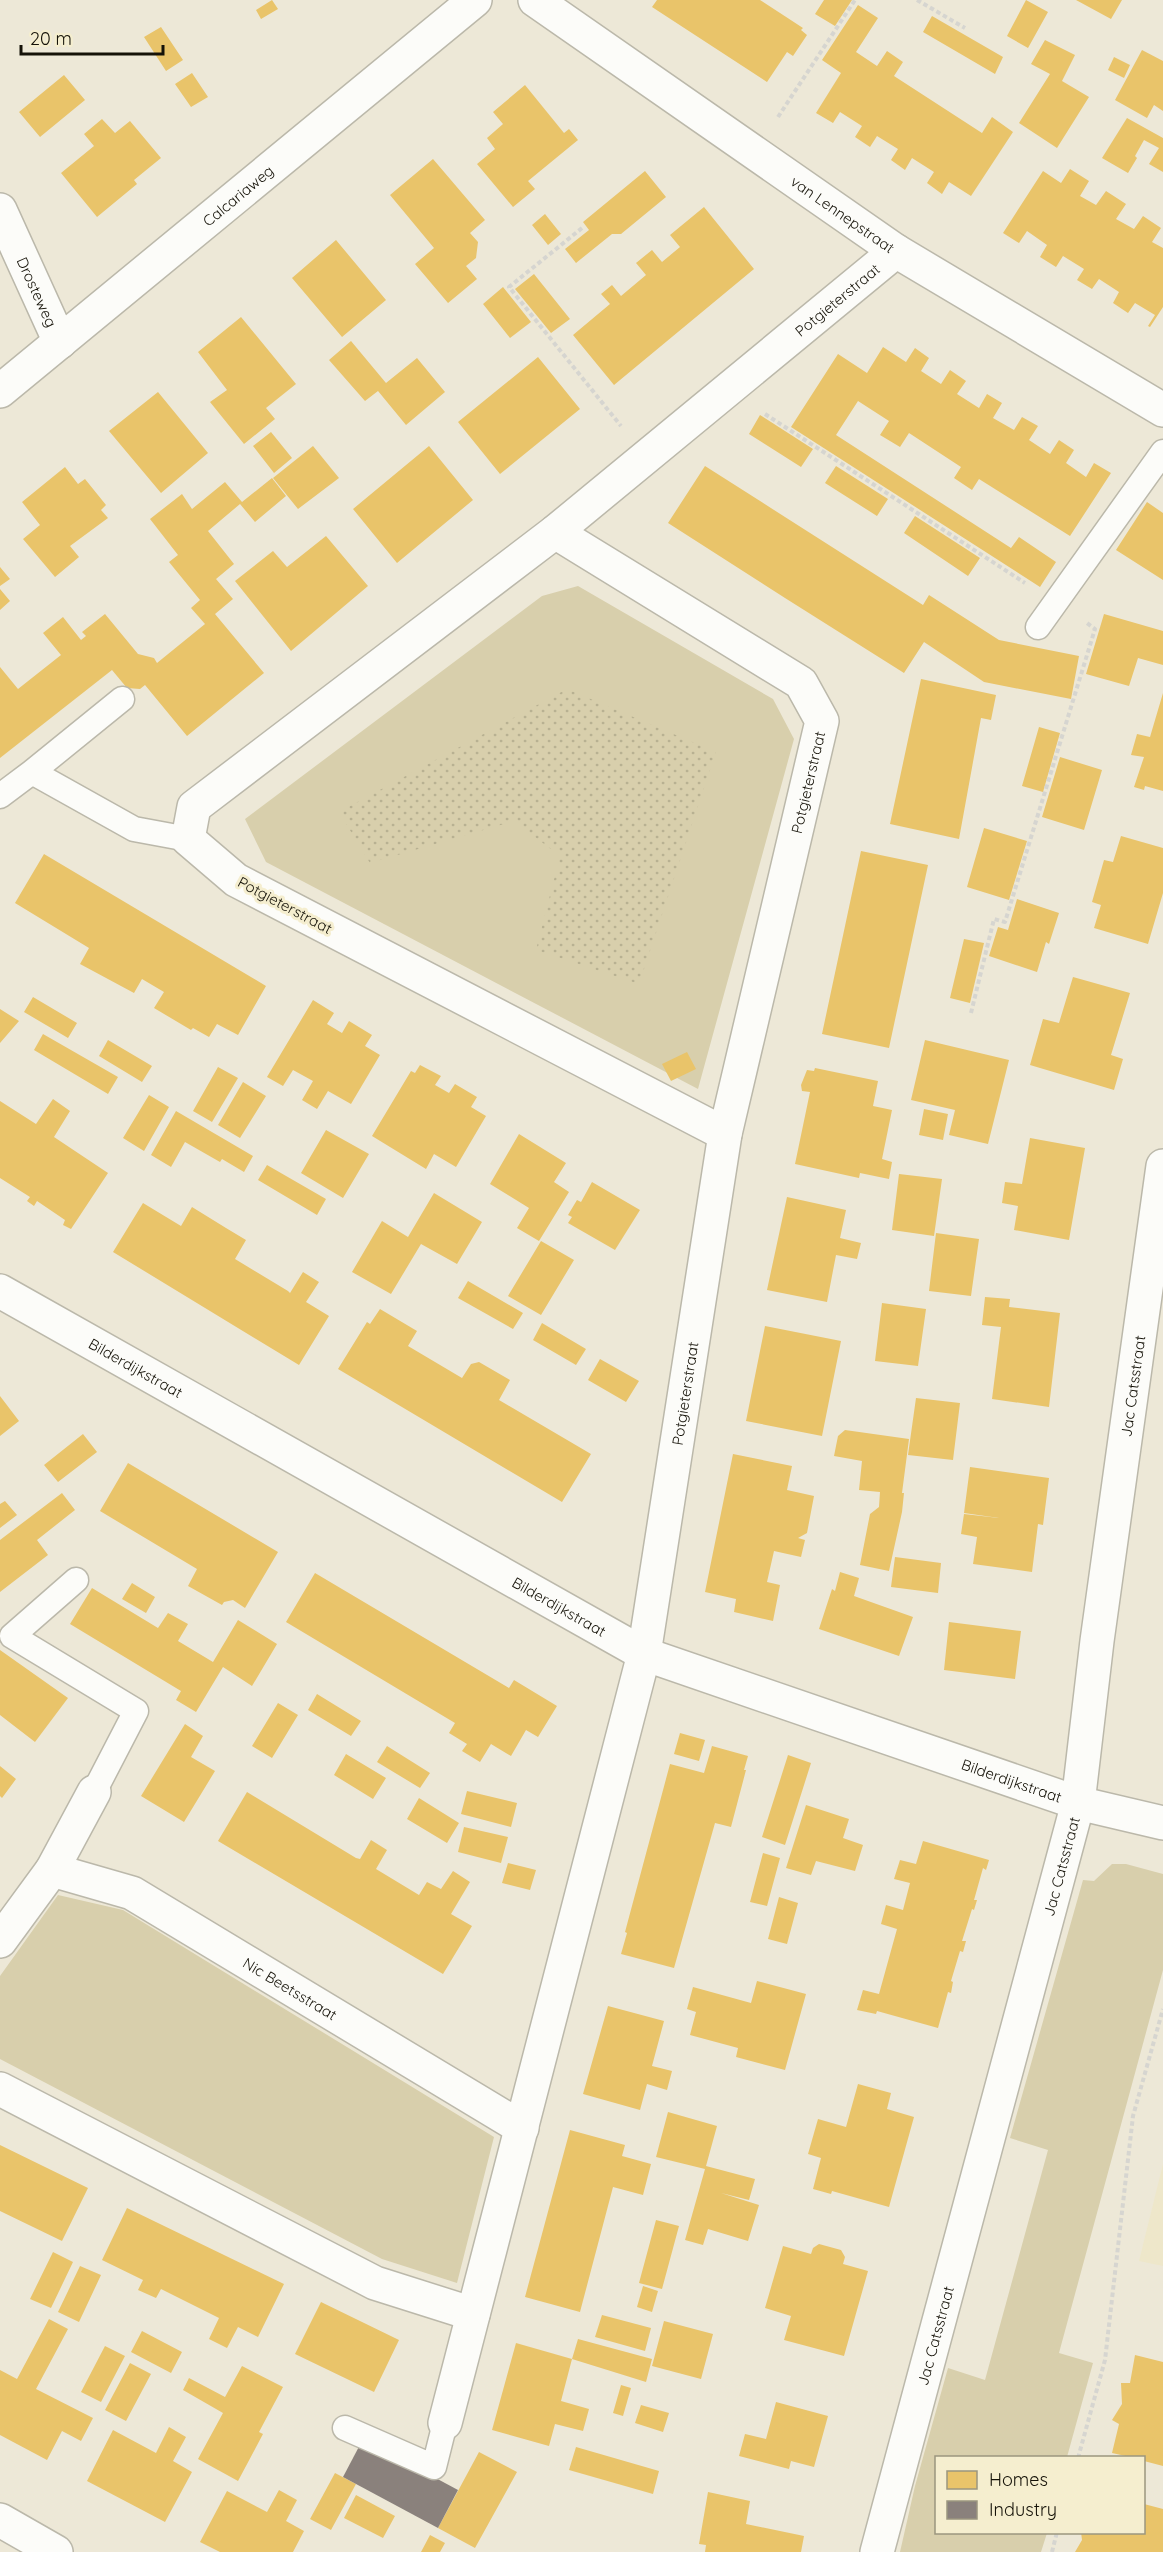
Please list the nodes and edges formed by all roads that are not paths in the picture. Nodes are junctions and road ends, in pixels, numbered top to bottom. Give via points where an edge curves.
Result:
1 (475, 0) edge
2 (535, 0) edge
3 (0, 210) edge
4 (896, 251) junction
5 (60, 342) junction
6 (0, 391) edge
7 (1163, 410) edge
8 (1163, 452) edge
9 (555, 532) junction
10 (1038, 627) dead end
11 (122, 699) dead end
12 (32, 772) junction
13 (0, 796) edge
14 (188, 839) junction
15 (725, 1134) junction
16 (1163, 1166) edge
17 (0, 1291) edge
18 (76, 1580) dead end
19 (644, 1654) junction
20 (94, 1792) joint
21 (1078, 1803) junction
22 (1163, 1822) edge
23 (52, 1870) junction
24 (0, 1941) edge
25 (0, 2089) edge
26 (522, 2128) junction
27 (473, 2314) junction
28 (444, 2423) joint
29 (345, 2428) dead end
30 (0, 2520) edge
31 (56, 2552) edge
32 (877, 2552) edge

1 - 5 street, Calcariaweg
2 - 4 street, van Lennepstraat
3 - 5 street, Drosteweg
4 - 7 street, van Lennepstraat
4 - 9 street, Potgieterstraat
5 - 6 street, Calcariaweg
8 - 10 lane
9 - 14 street, Potgieterstraat via 194,807
9 - 15 street, Potgieterstraat via 801,683 822,721
11 - 12 lane
12 - 13 lane
12 - 14 lane via 134,829
14 - 15 street, Potgieterstraat via 236,880
15 - 19 street, Potgieterstraat
16 - 21 street, Jac Catsstraat
17 - 19 street, Bilderdijkstraat
18 - 20 lane via 12,1636 136,1711
19 - 21 street, Bilderdijkstraat
19 - 26 street
20 - 23 street
21 - 22 street, Bilderdijkstraat
21 - 32 street, Jac Catsstraat
23 - 24 street
23 - 26 street, Nic Beetsstraat via 132,1893
25 - 27 street via 375,2283
26 - 27 street
27 - 28 street
28 - 29 lane via 434,2467
30 - 31 street

